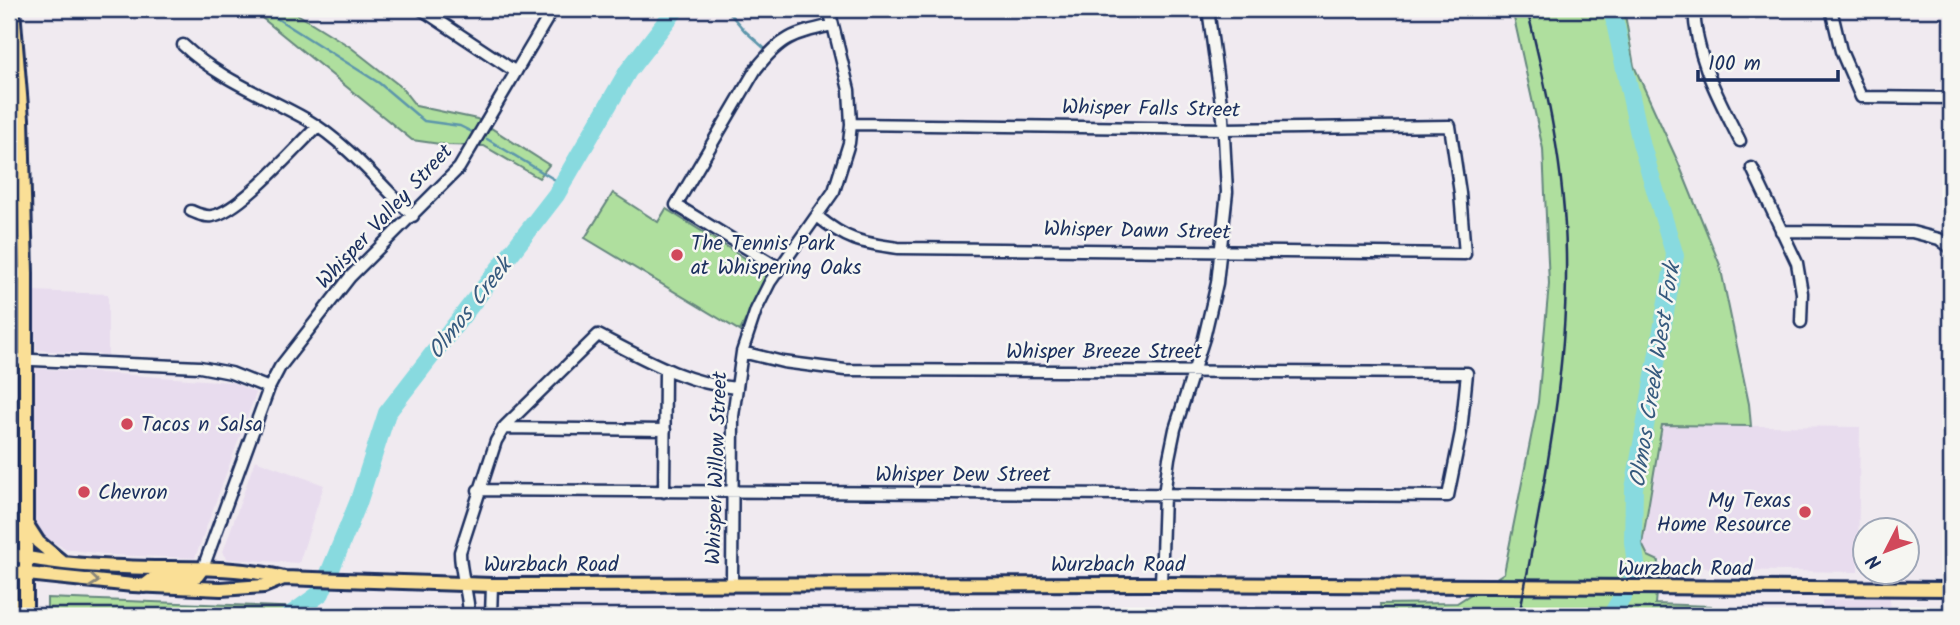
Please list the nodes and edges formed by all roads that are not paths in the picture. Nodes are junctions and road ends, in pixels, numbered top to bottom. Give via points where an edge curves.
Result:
1 (13, 9) edge
2 (421, 9) edge
3 (553, 9) edge
4 (830, 9) edge
5 (1208, 9) edge
6 (1695, 9) edge
7 (1831, 9) edge
8 (833, 25) junction
9 (183, 45) dead end
10 (9, 72) edge
11 (516, 72) junction
12 (1951, 98) edge
13 (851, 124) junction
14 (317, 127) junction
15 (1224, 129) junction
16 (1740, 141) dead end
17 (1752, 168) dead end
18 (191, 211) dead end
19 (413, 216) junction
20 (817, 216) junction
21 (1781, 231) junction
22 (1951, 248) edge
23 (1219, 250) junction
24 (1465, 254) joint
25 (779, 268) junction
26 (26, 273) junction
27 (9, 274) edge
28 (1801, 322) dead end
29 (742, 352) junction
30 (9, 359) edge
31 (27, 360) junction
32 (665, 369) junction
33 (1194, 371) junction
34 (269, 388) junction
35 (736, 388) junction
36 (9, 401) edge
37 (26, 427) junction
38 (9, 428) edge
39 (503, 428) junction
40 (665, 430) junction
41 (478, 491) junction
42 (664, 492) junction
43 (733, 493) junction
44 (1164, 495) junction
45 (1448, 496) joint
46 (9, 519) edge
47 (26, 524) junction
48 (9, 554) edge
49 (26, 558) junction
50 (62, 562) junction
51 (203, 568) junction
52 (9, 570) edge
53 (27, 574) junction
54 (284, 578) junction
55 (732, 583) junction
56 (464, 584) junction
57 (492, 584) junction
58 (1161, 584) junction
59 (144, 586) junction
60 (264, 586) junction
61 (1951, 589) edge
62 (11, 612) edge
63 (26, 616) edge
64 (469, 616) edge
65 (491, 616) edge

1 - 10 main road
1 - 26 main road via 22,119
2 - 11 street
3 - 11 street, Whisper Valley Street
4 - 8 street, Whisper Willow Street
5 - 15 street
6 - 16 street via 1702,59
7 - 12 street via 1840,51 1861,97
8 - 13 street, Whisper Willow Street via 849,90
8 - 25 street via 786,38 767,55 676,205
9 - 14 street via 209,69
11 - 19 street, Whisper Valley Street via 459,168
13 - 15 street, Whisper Falls Street
13 - 20 street, Whisper Willow Street via 834,191
14 - 18 street via 240,202 214,216
14 - 19 street
15 - 23 street via 1227,192
15 - 24 street, Whisper Falls Street via 1450,126
17 - 21 street
19 - 34 street, Whisper Valley Street via 350,277
20 - 23 street, Whisper Dawn Street via 856,242 898,248
20 - 25 street, Whisper Willow Street
21 - 22 street via 1912,232 1939,239
21 - 28 street via 1801,278
23 - 24 street, Whisper Dawn Street
23 - 33 street via 1217,283
25 - 29 street, Whisper Willow Street via 756,310
26 - 27 street
26 - 31 main road
29 - 33 street, Whisper Breeze Street via 845,370
29 - 35 street, Whisper Willow Street
30 - 31 street
31 - 34 street via 200,367
31 - 37 main road
32 - 35 street via 697,382
32 - 39 street via 598,335
32 - 40 street
33 - 44 street via 1175,429
33 - 45 street, Whisper Breeze Street via 1467,373
34 - 51 street, Whisper Valley Street
35 - 43 street, Whisper Willow Street
36 - 38 main road
37 - 38 main road
37 - 47 main road
39 - 40 street
39 - 41 street
40 - 42 street
41 - 42 street, Whisper Dew Street
41 - 56 street via 460,552
42 - 43 street, Whisper Dew Street
43 - 44 street, Whisper Dew Street
43 - 55 street, Whisper Willow Street
44 - 45 street, Whisper Dew Street
44 - 58 street
46 - 48 main road
47 - 49 main road
47 - 50 main road via 38,542
48 - 49 main road, Wurzbach Road
48 - 52 main road
49 - 50 main road, Wurzbach Road
49 - 53 main road
50 - 51 main road, Wurzbach Road
51 - 54 main road, Wurzbach Road via 254,570
51 - 59 main road via 194,578 157,576
51 - 60 main road via 211,576
52 - 53 main road, Wurzbach Road
52 - 62 main road
53 -> 59 main road, Wurzbach Road
53 - 63 main road
54 - 56 main road, Wurzbach Road
54 - 60 main road, Wurzbach Road
55 - 57 main road, Wurzbach Road
55 - 58 main road, Wurzbach Road
56 - 57 main road, Wurzbach Road
56 - 64 street
57 - 65 street
58 - 61 main road, Wurzbach Road
59 - 60 main road, Wurzbach Road

